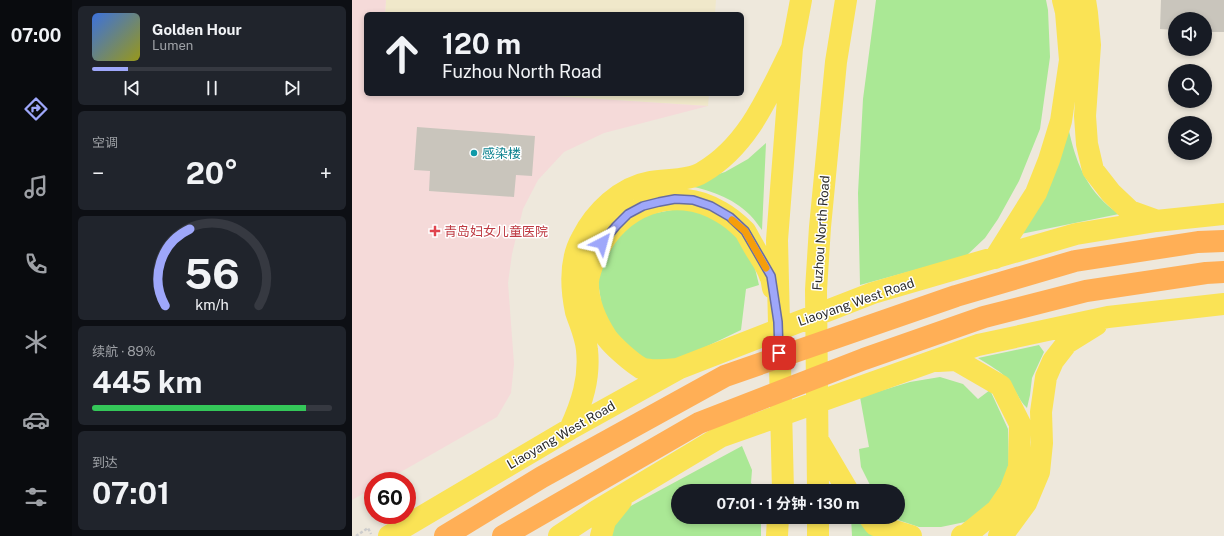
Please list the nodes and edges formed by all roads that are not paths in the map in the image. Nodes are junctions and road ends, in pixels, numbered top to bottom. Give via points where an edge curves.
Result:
1 (801, 0) edge
2 (1063, 0) edge
3 (1085, 0) edge
4 (846, 1) edge
5 (792, 48) junction
6 (1224, 214) edge
7 (1156, 221) junction
8 (1224, 241) edge
9 (996, 258) junction
10 (1224, 272) edge
11 (1224, 304) edge
12 (1108, 318) junction
13 (778, 322) junction
14 (930, 361) junction
15 (680, 368) junction
16 (570, 428) junction
17 (817, 438) junction
18 (781, 484) edge
19 (818, 484) edge
20 (844, 484) edge
21 (629, 491) junction
22 (777, 524) edge
23 (783, 524) edge
24 (818, 524) edge
25 (874, 524) edge
26 (389, 536) edge
27 (445, 536) edge
28 (503, 536) edge
29 (559, 536) edge
30 (601, 536) edge
31 (776, 536) edge
32 (784, 536) edge
33 (818, 536) edge
34 (911, 536) edge
35 (962, 536) edge
36 (999, 536) edge

1 - 5 main road
2 - 9 main road via 1070,60 1061,121 1036,193
3 - 7 main road via 1090,45 1085,116 1087,144 1093,170 1111,193 1130,211
4 - 17 main road, Fuzhou North Road via 836,62 820,227 816,290
5 - 13 main road via 777,240
5 - 16 main road via 758,116 717,164 701,174 649,182 621,194 596,216 581,238 575,257 573,294 587,349 587,382 580,407
6 - 7 main road, Liaoyang West Road
7 - 9 main road, Liaoyang West Road via 1076,234
8 - 27 highway, Liaoyang West Road via 1198,242 1075,261 956,296 725,376 542,477
9 - 15 main road, Liaoyang West Road via 873,293
10 - 28 highway via 1086,291 984,317 864,359 699,423
11 - 12 main road
12 - 14 main road via 978,345
12 - 36 main road via 1067,343 1053,361 1046,377 1041,412 1042,443 1039,472 1026,503
13 - 15 main road via 771,276 745,231 730,217 711,206 693,200 675,199 643,206 628,214 602,243 588,281 589,294 595,319 617,349 642,368 660,371
13 - 18 main road
14 - 21 main road via 720,437
14 - 35 main road via 956,360 1001,386 1020,424 1019,467 1010,492 997,510
15 - 16 main road, Liaoyang West Road
16 - 26 main road, Liaoyang West Road
17 - 19 main road, Fuzhou North Road
17 - 20 main road
21 - 29 main road
21 - 30 main road via 604,521
22 - 31 main road
23 - 32 main road
24 - 33 main road
25 - 34 main road

